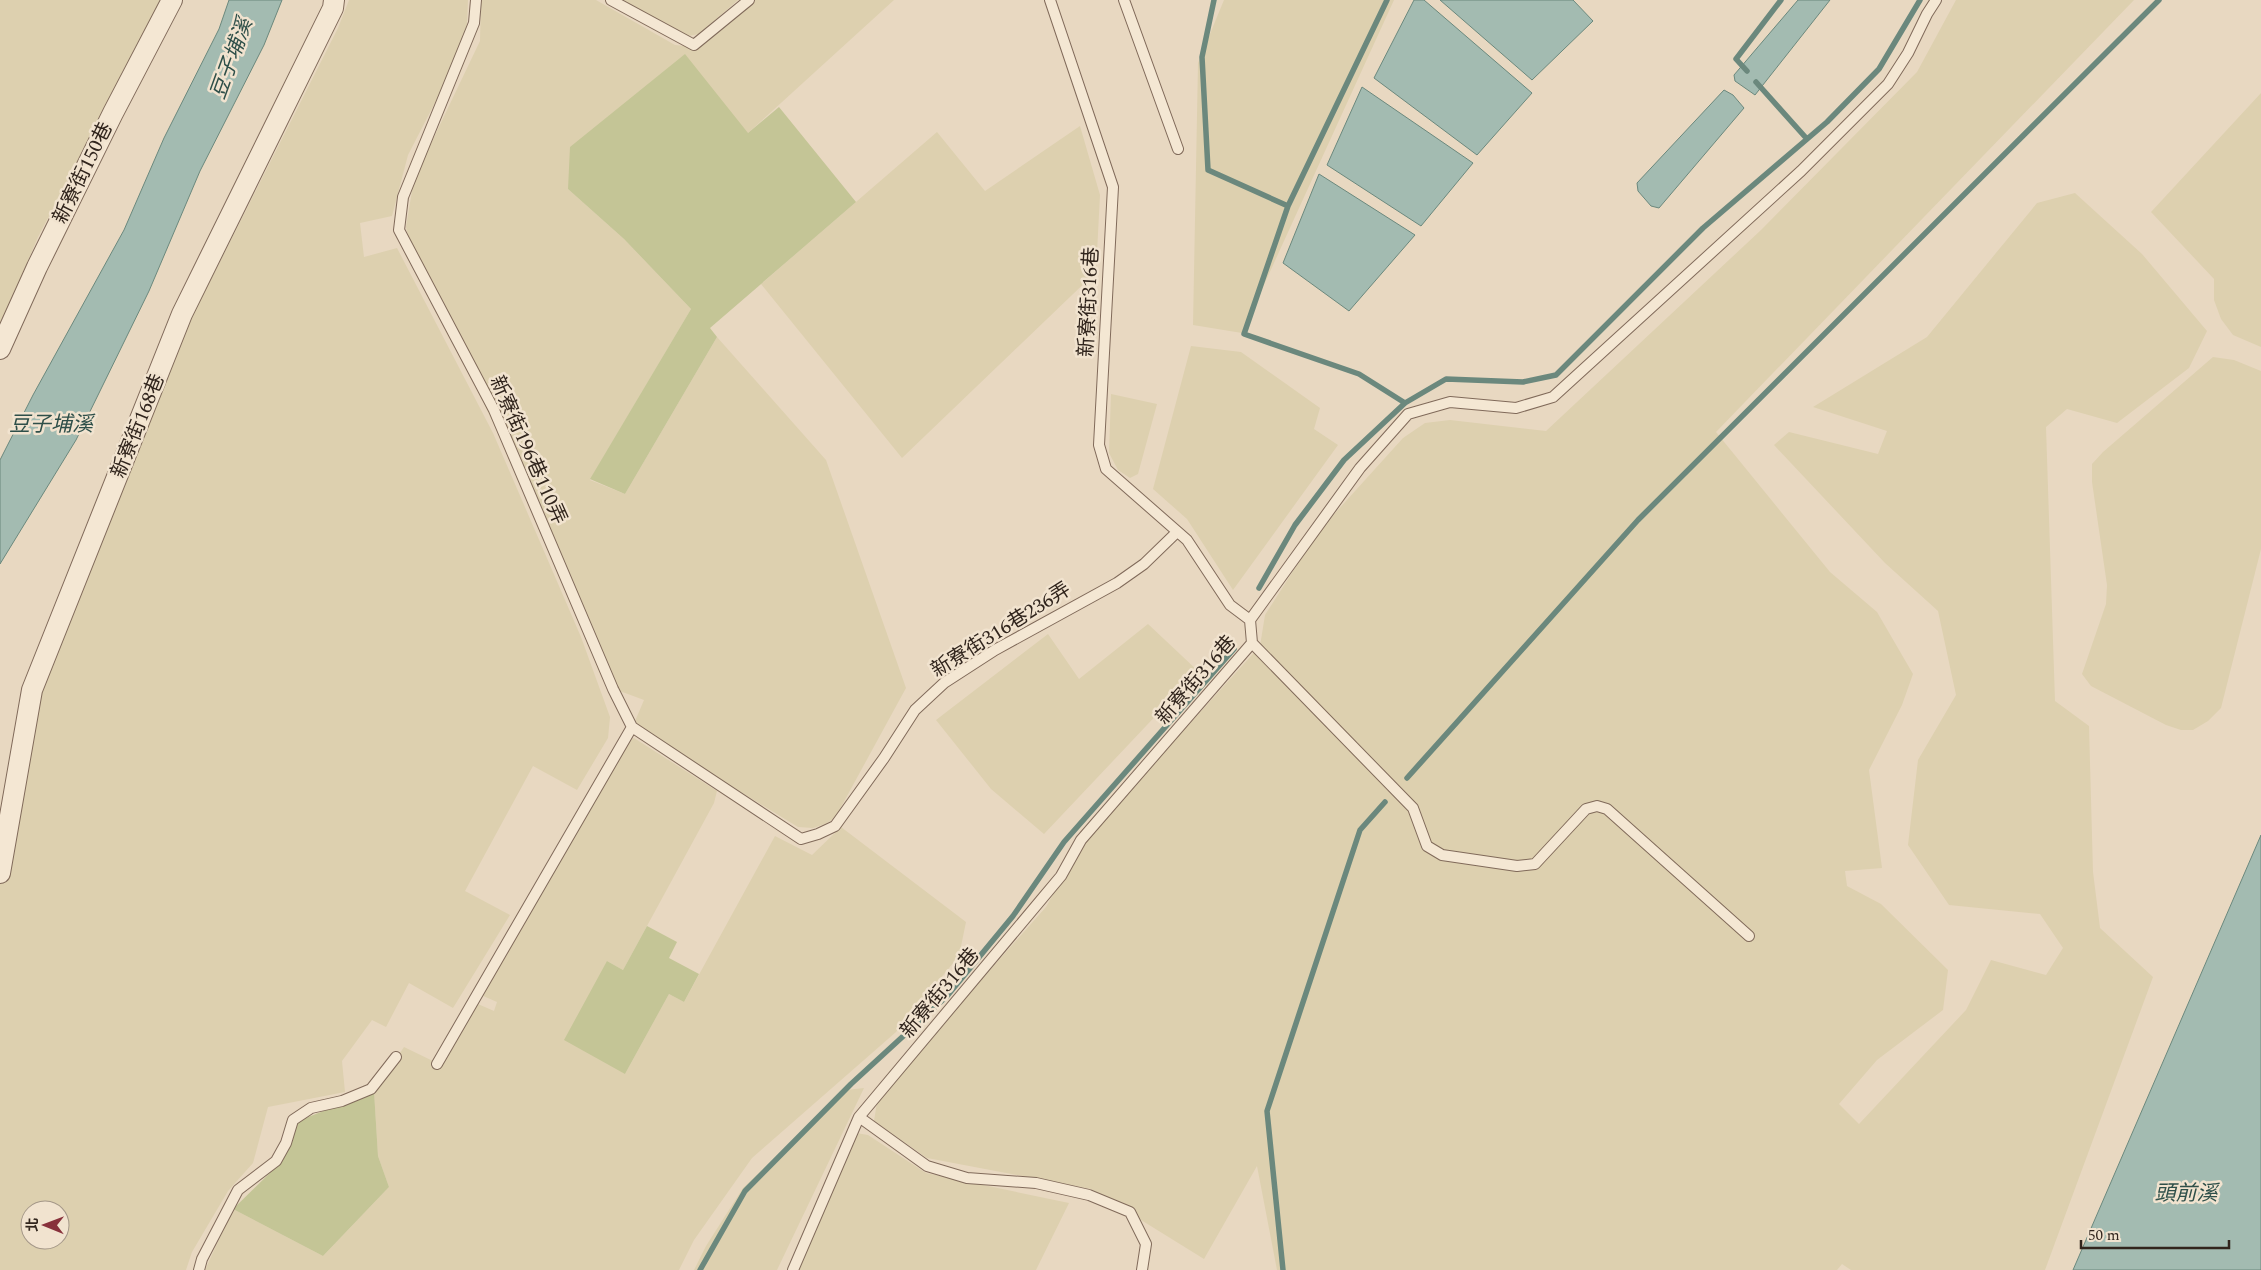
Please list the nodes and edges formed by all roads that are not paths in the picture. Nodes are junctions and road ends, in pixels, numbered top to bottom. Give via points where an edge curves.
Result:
1 (172, 0) edge
2 (334, 0) edge
3 (476, 0) edge
4 (611, 0) edge
5 (749, 0) edge
6 (1050, 0) edge
7 (1124, 0) edge
8 (1936, 0) edge
9 (1178, 149) dead end
10 (0, 350) edge
11 (1177, 532) junction
12 (1250, 620) junction
13 (1252, 643) junction
14 (632, 727) junction
15 (801, 839) joint
16 (0, 873) edge
17 (1749, 936) dead end
18 (396, 1058) dead end
19 (437, 1064) dead end
20 (859, 1117) junction
21 (199, 1270) edge
22 (793, 1270) edge
23 (1142, 1270) edge

1 - 10 street, 新寮街150巷 via 71,198
2 - 16 street, 新寮街168巷 via 333,8 182,314 32,690
3 - 14 lane, 新寮街196巷110弄 via 474,23 403,197 399,230 494,410 613,690
4 - 5 lane via 694,45
6 - 11 lane, 新寮街316巷 via 1113,187 1099,445 1106,469
7 - 9 lane
8 - 12 lane via 1888,84 1801,171 1553,396 1516,408 1450,402 1408,414 1360,468
11 - 12 lane, 新寮街316巷 via 1187,540 1230,605
11 - 15 lane, 新寮街316巷236弄 via 1144,564 1117,583 1026,632 944,683 915,710 835,826
12 - 13 lane, 新寮街316巷
13 - 17 lane via 1413,808 1427,846 1442,855 1517,866 1535,864 1586,809 1597,806 1607,809
13 - 20 lane, 新寮街316巷 via 1080,840 1061,876
14 - 15 lane, 新寮街196巷110弄
14 - 19 lane
18 - 21 lane via 370,1089 342,1101 312,1108 293,1120 276,1161 238,1190
20 - 22 lane, 新寮街316巷
20 - 23 lane via 927,1166 967,1178 1036,1183 1089,1195 1130,1212 1146,1244

